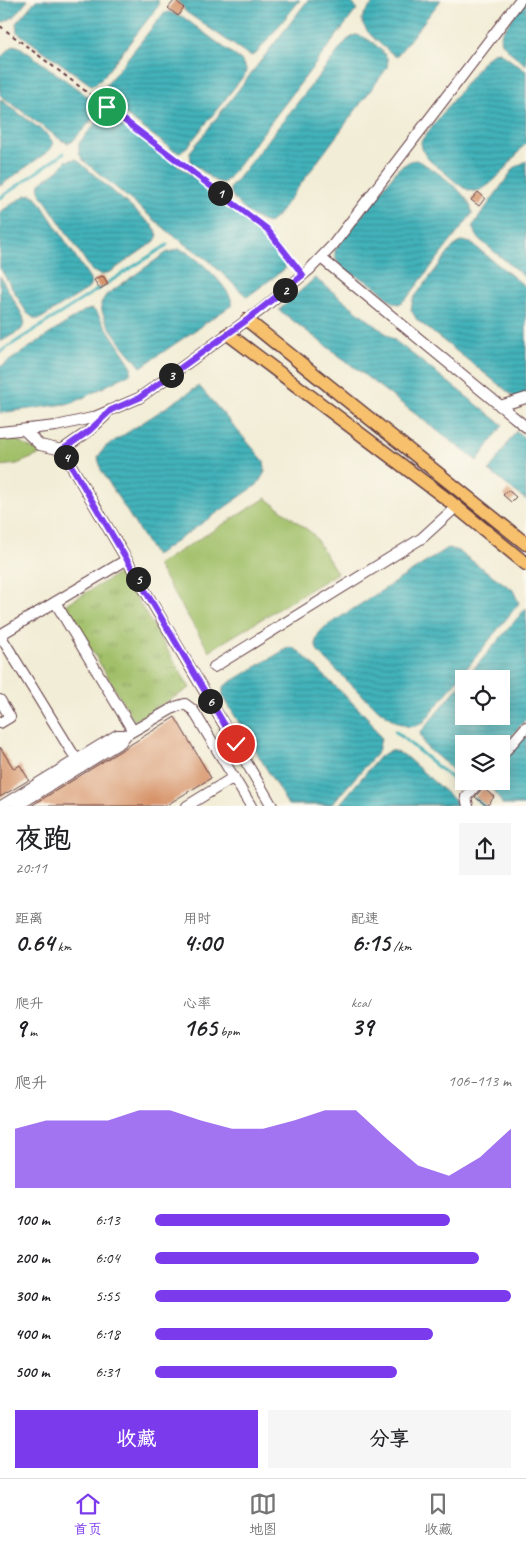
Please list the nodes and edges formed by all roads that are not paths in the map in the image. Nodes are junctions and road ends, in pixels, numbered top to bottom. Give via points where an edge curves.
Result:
1 (520, 0) edge
2 (321, 258) junction
3 (247, 320) junction
4 (228, 334) junction
5 (526, 398) edge
6 (500, 406) junction
7 (111, 410) junction
8 (526, 427) edge
9 (24, 430) junction
10 (0, 432) edge
11 (62, 450) junction
12 (456, 507) junction
13 (526, 544) edge
14 (126, 560) junction
15 (526, 564) edge
16 (55, 602) junction
17 (0, 635) edge
18 (214, 668) dead end
19 (0, 700) edge
20 (0, 723) edge
21 (526, 727) edge
22 (129, 733) junction
23 (510, 746) edge
24 (79, 763) junction
25 (234, 777) junction
26 (472, 790) edge
27 (0, 806) edge
28 (17, 806) edge
29 (187, 806) edge
30 (251, 806) edge
31 (272, 806) edge
32 (468, 806) edge

1 - 2 street
2 - 3 street
2 - 6 street
3 - 4 street
3 - 13 main road
4 - 7 street via 139,398
4 - 12 main road
5 - 6 street
6 - 8 street
7 - 9 street via 74,422
7 - 11 street
9 - 10 street
9 - 11 street via 40,445
11 - 14 street
12 - 15 main road
12 - 18 street via 422,538
14 - 16 street
14 - 31 street
16 - 17 street
16 - 22 street
17 - 24 street
19 - 20 street via 10,717
21 - 23 street
22 - 24 street via 117,735
22 - 25 street via 180,705 189,706
24 - 27 street
24 - 28 street
25 - 29 street
25 - 30 street
26 - 32 street via 466,797

